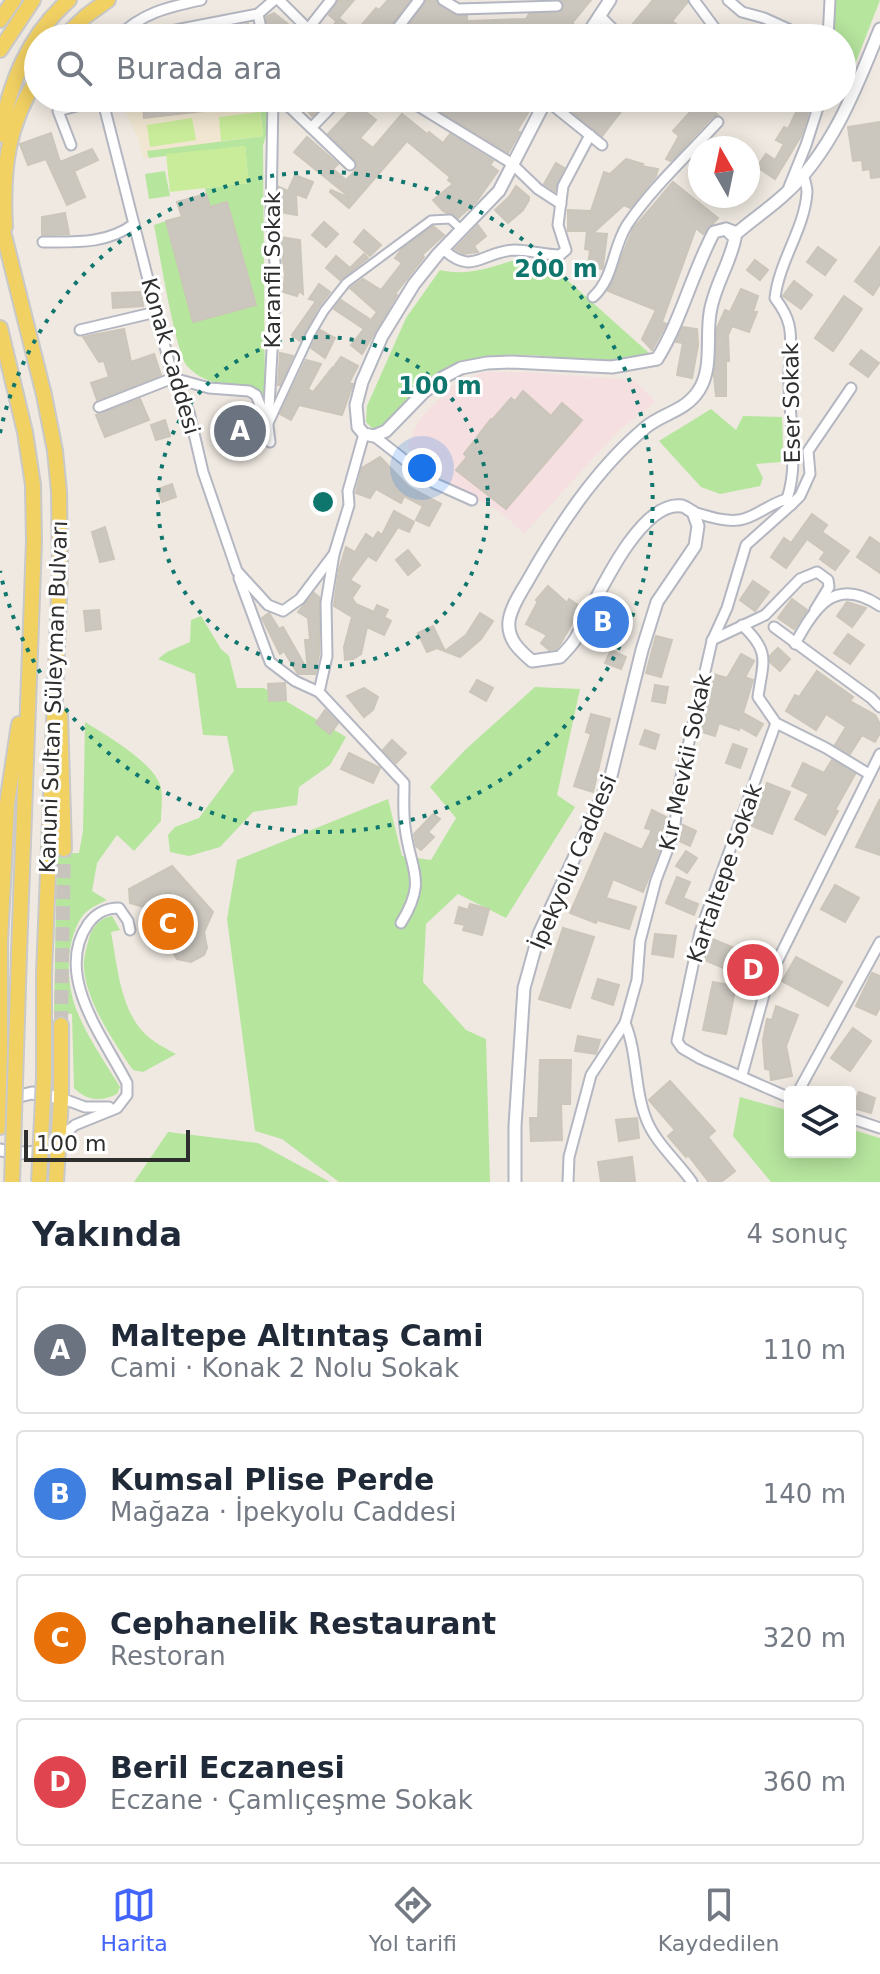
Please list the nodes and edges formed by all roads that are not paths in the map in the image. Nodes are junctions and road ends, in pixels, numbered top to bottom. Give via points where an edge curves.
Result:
1 (14, 0) edge
2 (33, 0) edge
3 (69, 0) edge
4 (108, 0) edge
5 (201, 0) edge
6 (276, 0) edge
7 (331, 0) edge
8 (419, 0) edge
9 (443, 0) edge
10 (610, 0) edge
11 (694, 0) edge
12 (728, 0) edge
13 (830, 0) edge
14 (557, 6) dead end
15 (258, 14) junction
16 (599, 15) junction
17 (0, 20) edge
18 (45, 24) edge
19 (78, 24) edge
20 (133, 24) edge
21 (207, 24) edge
22 (260, 24) edge
23 (302, 24) edge
24 (312, 24) edge
25 (401, 24) edge
26 (594, 24) edge
27 (608, 24) edge
28 (713, 24) edge
29 (777, 24) edge
30 (829, 24) edge
31 (880, 29) edge
32 (0, 50) edge
33 (24, 59) edge
34 (856, 84) edge
35 (24, 99) edge
36 (58, 112) edge
37 (105, 112) edge
38 (273, 112) edge
39 (295, 112) edge
40 (326, 112) edge
41 (428, 112) edge
42 (539, 112) edge
43 (562, 112) edge
44 (817, 112) edge
45 (844, 112) edge
46 (718, 122) dead end
47 (312, 127) junction
48 (0, 135) edge
49 (590, 135) junction
50 (71, 145) dead end
51 (602, 145) dead end
52 (511, 163) junction
53 (350, 165) dead end
54 (803, 173) junction
55 (786, 193) junction
56 (561, 204) junction
57 (0, 219) edge
58 (134, 224) junction
59 (461, 229) junction
60 (726, 229) junction
61 (43, 242) dead end
62 (7, 247) junction
63 (443, 249) junction
64 (593, 297) dead end
65 (156, 312) junction
66 (0, 328) edge
67 (80, 330) dead end
68 (173, 378) junction
69 (851, 388) dead end
70 (99, 407) dead end
71 (268, 426) junction
72 (369, 435) junction
73 (270, 442) dead end
74 (472, 500) dead end
75 (789, 502) junction
76 (693, 512) junction
77 (334, 554) junction
78 (237, 571) junction
79 (880, 606) edge
80 (815, 610) junction
81 (742, 625) junction
82 (774, 627) dead end
83 (712, 641) junction
84 (795, 644) junction
85 (56, 653) junction
86 (29, 669) junction
87 (880, 690) edge
88 (319, 692) junction
89 (877, 704) edge
90 (776, 723) junction
91 (880, 754) edge
92 (869, 774) junction
93 (64, 849) tunnel mouth
94 (401, 923) dead end
95 (130, 930) dead end
96 (880, 942) edge
97 (876, 959) edge
98 (625, 1023) junction
99 (61, 1025) tunnel mouth
100 (742, 1075) junction
101 (802, 1086) edge
102 (784, 1095) edge
103 (61, 1098) junction
104 (0, 1104) edge
105 (117, 1108) junction
106 (856, 1120) edge
107 (0, 1127) edge
108 (880, 1128) edge
109 (59, 1138) junction
110 (0, 1150) edge
111 (12, 1182) edge
112 (39, 1182) edge
113 (56, 1182) edge
114 (515, 1182) edge
115 (568, 1182) edge
116 (692, 1182) edge

1 - 17 main road
2 - 32 main road
3 - 18 main road
4 - 19 main road
5 - 20 street via 153,12
6 - 15 street
6 - 23 street
7 - 24 street
8 - 25 street
9 - 14 street via 458,9
10 - 16 street
11 - 28 street
12 - 29 street via 742,12
13 - 30 street
15 - 21 street
15 - 22 street
16 - 26 street
16 - 27 street
31 - 34 street
33 - 48 main road
35 - 62 main road via 11,134 4,181
36 - 50 street
37 - 58 street, Konak Caddesi
38 - 71 street, Karanfil Sokak via 276,276
39 - 47 street
40 - 47 street
41 - 52 street
42 - 52 street
43 - 49 street
44 - 55 street
45 - 54 street
46 - 64 street via 628,224 604,287
47 - 53 street
49 - 51 street
49 - 56 street via 563,186
52 - 56 street
52 - 59 street via 499,191
54 - 55 street
54 - 75 street, Eser Sokak via 807,191 777,277 775,298 791,337
55 - 60 street via 737,233
56 - 63 street via 558,225 566,250 560,255 518,250 473,262 456,261
57 - 62 main road, Kanuni Sultan Süleyman Bulvarı
58 - 61 street via 89,243
58 - 65 street, Konak Caddesi
59 - 63 street
59 - 71 street via 450,219 431,220 346,283 310,335
60 - 72 street via 714,232 699,259 657,359 612,367 512,362 461,368 424,392 386,431
60 - 76 street via 735,238 710,313 704,380 681,409 647,425 613,458 553,536 509,621 510,637 519,650 532,661 560,657 575,642 633,535 667,509 681,506
62 - 85 main road, Kanuni Sultan Süleyman Bulvarı via 55,451 60,554
63 - 72 street via 414,284 367,371 356,405 358,427
65 - 67 street
65 - 68 street, Konak Caddesi
66 - 86 main road, Kanuni Sultan Süleyman Bulvarı via 33,485
68 - 70 street
68 - 71 street via 249,391 256,395
68 - 78 street, Konak Caddesi via 189,412
69 - 75 street, Kır Mevkii Sokak via 808,451 810,474 800,496
71 - 73 street, Karanfil Sokak
72 - 74 street via 434,483
72 - 77 street via 348,491 349,505
75 - 76 street via 775,502 741,520
75 - 83 street, Kır Mevkii Sokak via 746,545
76 - 114 street, İpekyolu Caddesi via 698,526 695,546 657,602 610,780 531,961 524,988
77 - 78 street, Konak Caddesi via 300,599 283,611 268,605
77 - 88 street via 326,603 327,656
78 - 88 street via 270,662
79 - 80 street via 857,593
80 - 81 street via 829,587 817,572 800,579 765,615
80 - 84 street
81 - 83 street
81 - 90 street via 762,648 758,697
82 - 84 street
83 - 98 street, Kır Mevkii Sokak via 680,781 674,833 640,941 637,980
84 - 89 street
85 - 93 main road
85 - 112 main road, Kanuni Sultan Süleyman Bulvarı, bridge
86 - 104 main road via 7,804
86 - 111 main road, Kanuni Sultan Süleyman Bulvarı, bridge
87 - 89 street
88 - 94 street via 404,783 405,826 417,886
90 - 92 street
90 - 100 street, Kartaltepe Sokak via 700,932 678,1027 682,1048
91 - 92 street
92 - 100 street via 768,980
95 - 105 street via 119,908 108,908 94,915 75,957 88,1013 127,1083 127,1095
96 - 97 street
97 - 101 street
98 - 115 street, Kır Mevkii Sokak via 591,1075 569,1157
98 - 116 street via 647,1122
99 - 103 main road
100 - 102 street, Kartaltepe Sokak
103 - 104 street via 32,1093
103 - 105 street via 85,1107
103 - 109 main road
104 - 107 main road
105 - 109 street via 75,1125
106 - 108 street
109 - 110 street via 46,1151
109 - 113 main road

